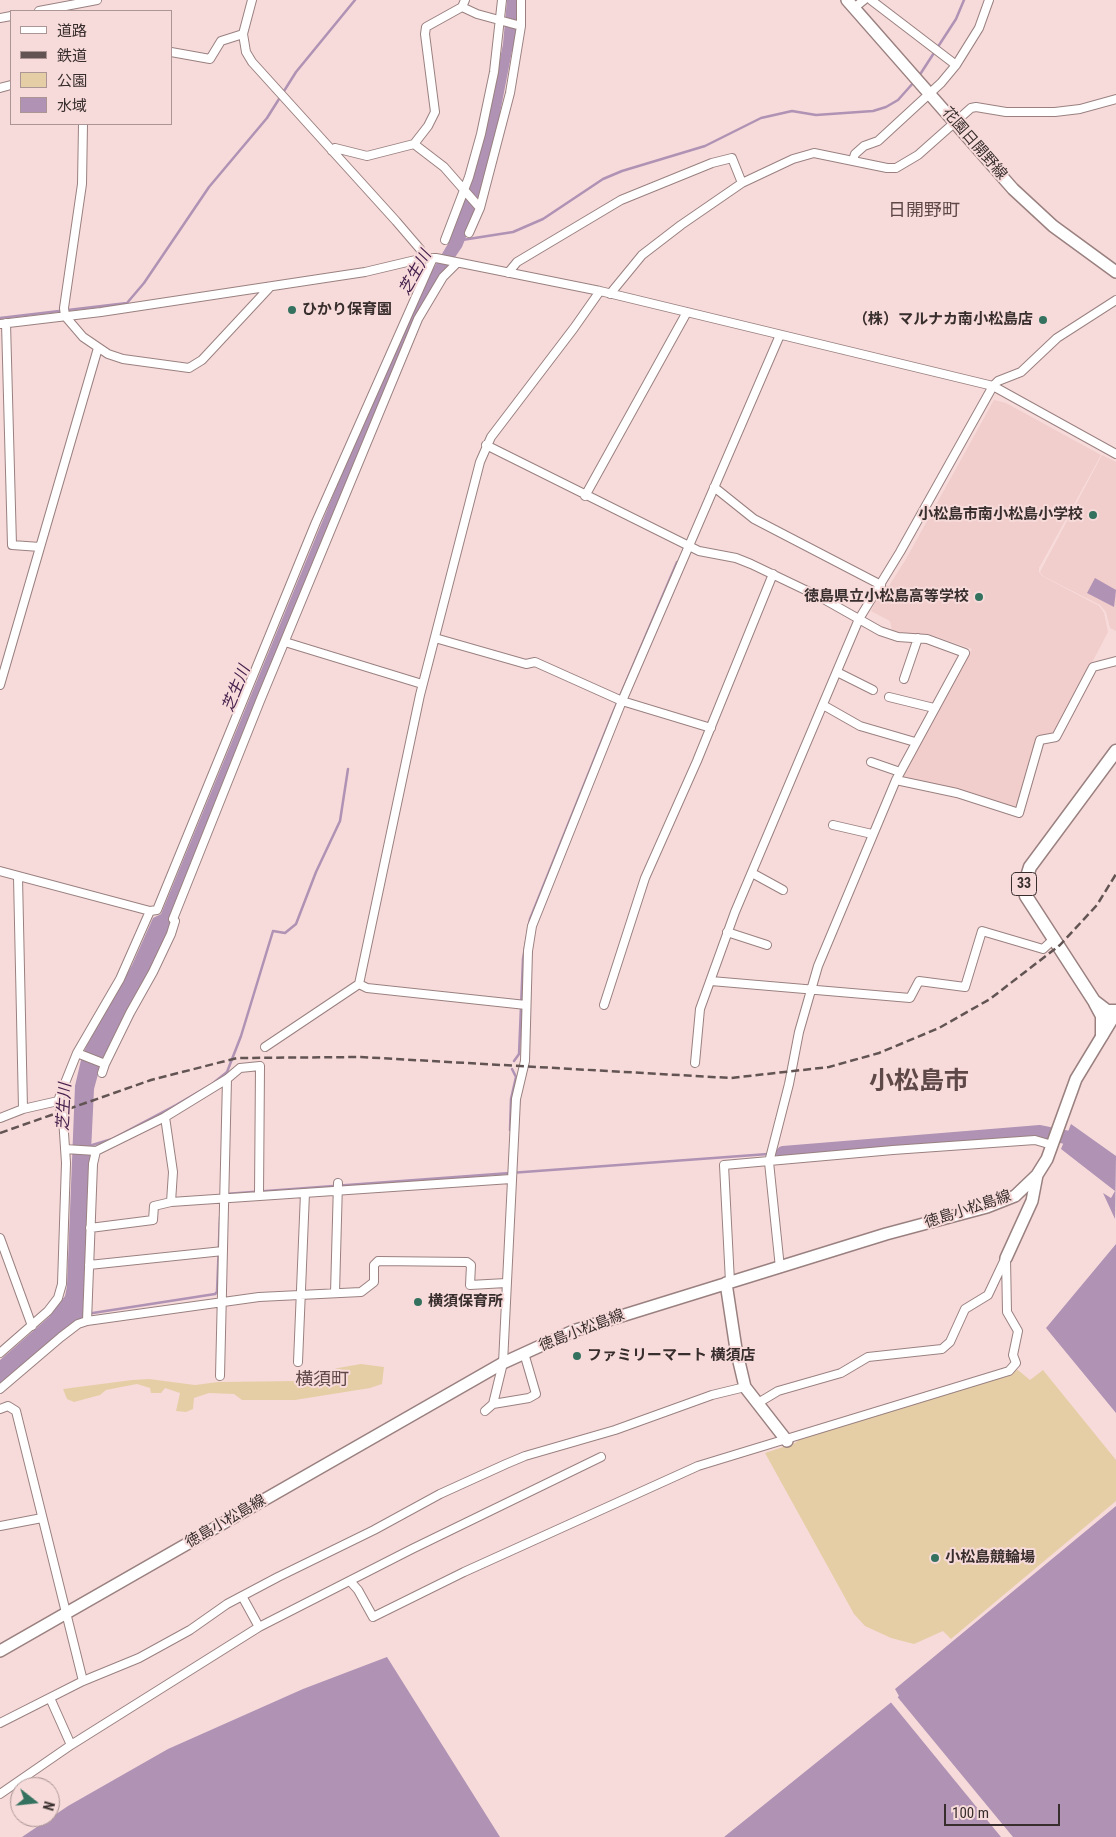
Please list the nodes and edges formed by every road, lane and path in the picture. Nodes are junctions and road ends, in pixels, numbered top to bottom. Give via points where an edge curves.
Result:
1 (97, 0) edge
2 (252, 0) edge
3 (502, 0) edge
4 (521, 0) edge
5 (864, 0) edge
6 (871, 0) edge
7 (989, 0) edge
8 (464, 4) edge
9 (851, 4) edge
10 (68, 5) edge
11 (44, 10) edge
12 (501, 19) junction
13 (519, 25) junction
14 (243, 34) junction
15 (172, 52) edge
16 (956, 65) junction
17 (930, 94) junction
18 (1116, 99) edge
19 (954, 123) junction
20 (82, 125) edge
21 (414, 144) junction
22 (332, 151) junction
23 (853, 160) junction
24 (742, 183) junction
25 (464, 191) junction
26 (479, 207) junction
27 (469, 234) dead end
28 (445, 240) dead end
29 (427, 255) junction
30 (455, 262) junction
31 (1116, 272) edge
32 (508, 273) junction
33 (270, 286) junction
34 (600, 291) junction
35 (610, 294) junction
36 (1116, 300) edge
37 (687, 312) junction
38 (65, 313) junction
39 (3, 323) edge
40 (780, 335) junction
41 (98, 348) junction
42 (993, 386) junction
43 (486, 445) junction
44 (1116, 454) edge
45 (714, 487) junction
46 (585, 496) junction
47 (688, 546) junction
48 (40, 547) junction
49 (773, 574) junction
50 (881, 585) junction
51 (859, 619) junction
52 (435, 638) junction
53 (918, 638) junction
54 (285, 642) junction
55 (1116, 661) edge
56 (837, 672) junction
57 (904, 679) dead end
58 (422, 684) junction
59 (0, 685) edge
60 (873, 690) dead end
61 (889, 697) dead end
62 (620, 700) junction
63 (823, 705) junction
64 (934, 708) junction
65 (710, 728) junction
66 (915, 742) junction
67 (1116, 751) edge
68 (871, 762) dead end
69 (900, 772) junction
70 (896, 780) junction
71 (833, 825) dead end
72 (872, 834) junction
73 (0, 872) edge
74 (752, 873) junction
75 (18, 876) junction
76 (783, 890) dead end
77 (150, 911) junction
78 (728, 932) junction
79 (1055, 938) junction
80 (767, 945) dead end
81 (710, 981) junction
82 (359, 984) junction
83 (810, 990) junction
84 (1094, 1001) junction
85 (522, 1005) junction
86 (604, 1005) dead end
87 (1116, 1012) edge
88 (1102, 1035) junction
89 (265, 1047) dead end
90 (79, 1053) junction
91 (103, 1063) junction
92 (695, 1063) dead end
93 (102, 1073) dead end
94 (228, 1079) junction
95 (58, 1101) junction
96 (23, 1110) junction
97 (165, 1117) junction
98 (0, 1118) edge
99 (1053, 1144) junction
100 (67, 1149) junction
101 (95, 1151) junction
102 (769, 1160) junction
103 (512, 1176) junction
104 (1037, 1176) junction
105 (338, 1187) junction
106 (301, 1190) junction
107 (259, 1193) junction
108 (222, 1197) junction
109 (172, 1202) junction
110 (90, 1228) junction
111 (0, 1238) edge
112 (219, 1251) junction
113 (1006, 1258) junction
114 (88, 1265) junction
115 (780, 1268) junction
116 (728, 1282) junction
117 (506, 1283) junction
118 (335, 1294) junction
119 (301, 1295) junction
120 (221, 1301) junction
121 (87, 1316) junction
122 (32, 1326) junction
123 (0, 1353) edge
124 (524, 1353) junction
125 (298, 1362) dead end
126 (503, 1363) junction
127 (220, 1376) dead end
128 (745, 1387) junction
129 (0, 1389) edge
130 (758, 1403) junction
131 (492, 1404) junction
132 (0, 1409) edge
133 (485, 1411) dead end
134 (787, 1441) junction
135 (601, 1457) dead end
136 (42, 1518) junction
137 (0, 1526) edge
138 (350, 1582) junction
139 (242, 1596) junction
140 (65, 1614) junction
141 (259, 1628) junction
142 (0, 1651) edge
143 (83, 1682) junction
144 (50, 1698) junction
145 (0, 1724) edge
146 (71, 1745) junction
147 (0, 1794) edge

1 - 10 street
2 - 14 street
3 - 12 street
4 - 13 street
5 - 9 street
6 - 16 street
7 - 16 street via 979,28
8 - 12 street via 477,14
8 - 21 street via 426,27 435,112
9 - 17 main road, 花園日開野線
10 - 11 street
12 - 13 street
12 - 25 street via 483,125
13 - 26 street via 510,93
14 - 15 street via 221,41 210,59
14 - 22 street via 249,57
16 - 17 street
17 - 19 main road, 花園日開野線
17 - 23 street via 878,141 864,146
18 - 19 street via 1055,112 1006,112 976,107
19 - 23 street via 918,155 896,168
19 - 31 main road, 花園日開野線 via 1013,189 1053,226
20 - 38 street via 82,184
21 - 22 street via 367,156 335,148
21 - 25 street via 444,167
22 - 29 street
23 - 24 street via 814,153 793,159
24 - 32 street via 732,158 712,163 620,200 517,262
24 - 35 street via 642,255
25 - 26 street
25 - 28 street
26 - 27 street
29 - 30 street
29 - 33 street via 365,272
29 - 77 street via 157,910
30 - 32 street
30 - 54 street via 418,319
32 - 34 street
33 - 38 street
33 - 41 street via 202,360 190,368 123,359
34 - 35 street
34 - 43 street
35 - 37 street
36 - 42 street via 1057,338 1021,372 998,380
37 - 40 street
37 - 46 street
38 - 39 street
38 - 41 street via 75,330
39 - 48 street via 12,545
40 - 42 street
40 - 45 street
41 - 48 street
42 - 44 street
42 - 50 street
43 - 46 street
43 - 52 street
45 - 47 street
45 - 50 street via 754,519
46 - 47 street
47 - 49 street via 736,558
47 - 62 street
48 - 59 street
49 - 51 street
49 - 65 street
50 - 51 street
51 - 53 street via 898,637
51 - 56 street
52 - 58 street
52 - 62 street via 526,664 535,662
53 - 57 street
53 - 64 street via 965,653
54 - 58 street
54 - 91 street via 182,895 171,934
55 - 70 street via 1093,667 1056,737 1040,740 1019,813 957,793
56 - 60 street
56 - 63 street
58 - 82 street
61 - 64 street
62 - 65 street
62 - 85 street via 532,926
63 - 66 street via 860,726
63 - 74 street
64 - 66 street
65 - 86 street via 645,878
66 - 69 street
67 - 79 main road, 33 via 1025,876 1026,896
68 - 69 street
69 - 70 street
70 - 72 street
71 - 72 street
72 - 83 street
73 - 75 street
74 - 76 street
74 - 78 street
75 - 77 street
75 - 96 street
77 - 90 street via 120,979
78 - 80 street
78 - 81 street
79 - 83 street via 1043,949 982,931 967,983 962,988 919,981 910,998
79 - 84 main road, 33
81 - 83 street
81 - 92 street via 700,1009
82 - 85 street via 367,988
82 - 89 street
83 - 102 street
84 - 87 main road via 1107,1011
84 - 88 main road, 33 via 1102,1016
85 - 103 street via 525,1061 516,1099
87 - 88 main road, 徳島小松島線
88 - 99 main road, 徳島小松島線 via 1076,1079
90 - 91 street
90 - 95 street
91 - 93 street
94 - 97 street
94 - 107 street via 240,1068 260,1066
94 - 108 street
95 - 96 street
95 - 100 street
96 - 98 street
97 - 101 street
97 - 109 street via 173,1172
99 - 102 street via 1035,1140
99 - 104 main road, 徳島小松島線
100 - 101 street
100 - 122 street via 62,1284 53,1304
101 - 110 street
102 - 115 street
102 - 116 street via 724,1165
103 - 105 street
103 - 117 street
104 - 113 main road via 1032,1201
104 - 115 main road, 徳島小松島線 via 1015,1196 988,1207 886,1234
105 - 106 street
105 - 118 street
106 - 107 street
106 - 119 street
107 - 108 street
108 - 109 street
108 - 112 street
109 - 110 street via 154,1206 153,1220
110 - 114 street
111 - 122 street
112 - 114 street
112 - 120 street
113 - 130 street via 988,1295 965,1309 950,1342 942,1349 868,1357 841,1373 778,1391
113 - 134 street via 1008,1312 1018,1331 1013,1355 1016,1363 1009,1371 797,1435
114 - 121 street
115 - 116 main road, 徳島小松島線
116 - 124 main road, 徳島小松島線 via 573,1331
116 - 128 main road via 736,1349
117 - 118 street via 470,1284 471,1265 468,1262 378,1261 374,1265 374,1282 368,1289
117 - 126 street
118 - 119 street
119 - 120 street
119 - 125 street
120 - 121 street
120 - 127 street
121 - 129 street
122 - 123 street
124 - 126 main road, 徳島小松島線
124 - 131 street via 536,1394
126 - 131 street
126 - 140 main road, 徳島小松島線
128 - 130 main road
128 - 139 street via 525,1456 440,1494
130 - 134 main road
131 - 133 street
132 - 136 street via 8,1406 16,1411
134 - 138 street via 698,1466 658,1483 373,1617
135 - 138 street
136 - 137 street
136 - 140 street
138 - 141 street
139 - 141 street
139 - 143 street via 139,1658
140 - 142 main road, 徳島小松島線
140 - 143 street
141 - 146 street
143 - 144 street
144 - 145 street
144 - 146 street
146 - 147 street

